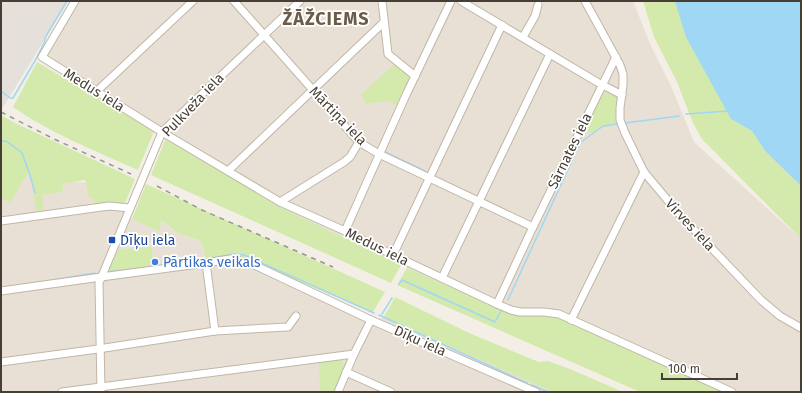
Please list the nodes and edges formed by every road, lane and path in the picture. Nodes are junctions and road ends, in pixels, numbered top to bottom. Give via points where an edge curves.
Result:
1 (75, 1) edge
2 (192, 1) edge
3 (234, 1) edge
4 (300, 1) edge
5 (382, 1) edge
6 (451, 1) edge
7 (462, 1) edge
8 (585, 1) edge
9 (538, 5) dead end
10 (384, 22) junction
11 (502, 24) junction
12 (264, 35) junction
13 (523, 37) junction
14 (550, 54) junction
15 (616, 57) junction
16 (415, 76) junction
17 (602, 84) junction
18 (97, 91) junction
19 (313, 91) junction
20 (622, 95) junction
21 (162, 132) junction
22 (359, 142) junction
23 (379, 154) junction
24 (228, 171) junction
25 (644, 172) junction
26 (430, 178) junction
27 (479, 201) junction
28 (280, 202) junction
29 (130, 208) junction
30 (1, 221) edge
31 (533, 227) junction
32 (345, 231) junction
33 (393, 255) junction
34 (206, 263) junction
35 (101, 276) junction
36 (442, 278) junction
37 (1, 291) edge
38 (496, 304) junction
39 (296, 316) dead end
40 (371, 320) junction
41 (571, 320) junction
42 (801, 328) edge
43 (215, 331) junction
44 (100, 348) junction
45 (354, 354) junction
46 (1, 362) edge
47 (346, 372) junction
48 (101, 389) edge
49 (527, 390) edge
50 (62, 392) edge
51 (338, 392) edge
52 (392, 392) edge
53 (536, 392) edge
54 (732, 392) edge

1 - 18 street, Medus iela via 42,57
2 - 18 street
3 - 12 street, Mārtiņa iela
4 - 12 street, Pulkveža iela
5 - 10 street
6 - 16 street
7 - 11 street
8 - 15 street
9 - 13 street
10 - 16 street via 388,54
10 - 19 street
11 - 13 street
11 - 26 street
12 - 19 street, Mārtiņa iela
12 - 21 street, Pulkveža iela
13 - 14 street
14 - 17 street
14 - 27 street
15 - 17 street, Sārnates iela
15 - 20 street, Virves iela via 623,74
16 - 23 street
17 - 20 street
17 - 31 street, Sārnates iela
18 - 21 street, Medus iela
19 - 22 street, Mārtiņa iela
19 - 24 street
20 - 25 street, Virves iela via 620,120
21 - 24 street, Medus iela
21 - 29 street, Pulkveža iela
22 - 23 street, Mārtiņa iela
22 - 28 street via 344,162
23 - 26 street, Mārtiņa iela
23 - 32 street
24 - 28 street, Medus iela
25 - 41 street
25 - 42 street, Virves iela via 680,215 761,300 780,316
26 - 27 street, Mārtiņa iela
26 - 33 street
27 - 31 street, Mārtiņa iela
27 - 36 street
28 - 32 street, Medus iela
29 - 30 street via 109,206
29 - 35 street, Pulkveža iela
31 - 38 street, Sārnates iela
32 - 33 street, Medus iela
33 - 36 street, Medus iela
34 - 35 street, Dīķu iela
34 - 40 street, Dīķu iela via 230,259 250,263
34 - 43 street
35 - 37 street, Dīķu iela
35 - 44 street, Pulkveža iela via 98,286
36 - 38 street, Medus iela
38 - 41 street, Medus iela via 520,312 559,314
39 - 43 street via 288,327
40 - 45 street
40 - 49 street, Dīķu iela
41 - 54 street, Medus iela
43 - 44 street
44 - 46 street
44 - 48 street, Pulkveža iela
45 - 47 street
45 - 48 street
47 - 51 street
47 - 52 street
48 - 50 street
49 - 53 street, Dīķu iela

